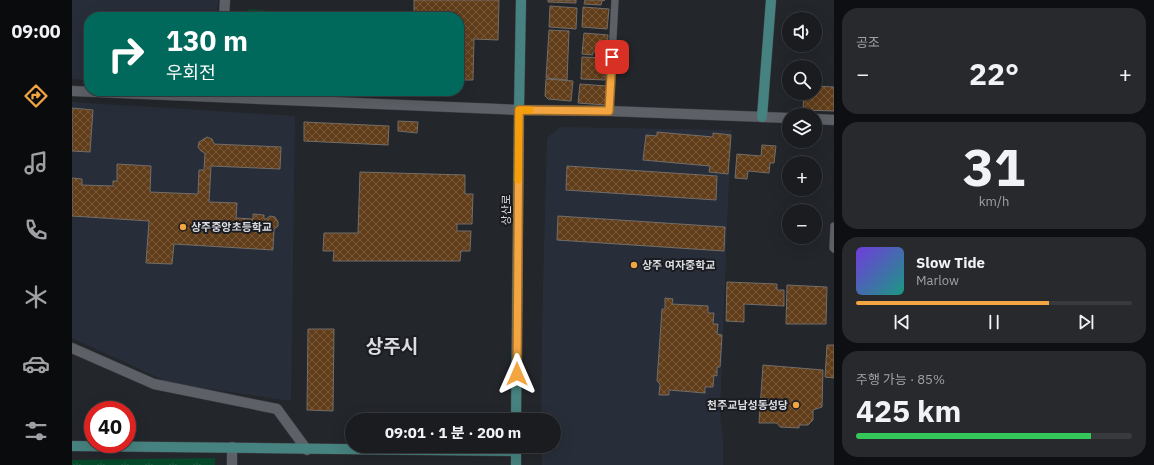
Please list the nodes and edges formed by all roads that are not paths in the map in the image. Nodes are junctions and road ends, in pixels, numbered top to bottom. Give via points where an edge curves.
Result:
1 (225, 0) edge
2 (521, 0) edge
3 (615, 0) edge
4 (771, 0) edge
5 (224, 12) edge
6 (72, 91) edge
7 (84, 91) edge
8 (259, 96) edge
9 (519, 110) junction
10 (609, 111) junction
11 (762, 117) junction
12 (782, 118) edge
13 (822, 119) edge
14 (834, 120) edge
15 (834, 226) edge
16 (834, 248) edge
17 (72, 348) edge
18 (516, 413) edge
19 (72, 446) edge
20 (232, 447) junction
21 (307, 450) junction
22 (345, 450) edge
23 (516, 453) edge
24 (232, 465) edge
25 (516, 465) edge

1 - 5 street
2 - 9 street, 상산로
3 - 10 lane
4 - 11 street
6 - 7 street
8 - 9 street
9 - 10 street
9 - 18 street, 상산로
10 - 11 street
11 - 12 street
13 - 14 street
15 - 16 lane
17 - 21 street via 154,384 277,409
19 - 20 street
20 - 21 street
20 - 24 street
21 - 22 street
23 - 25 street

